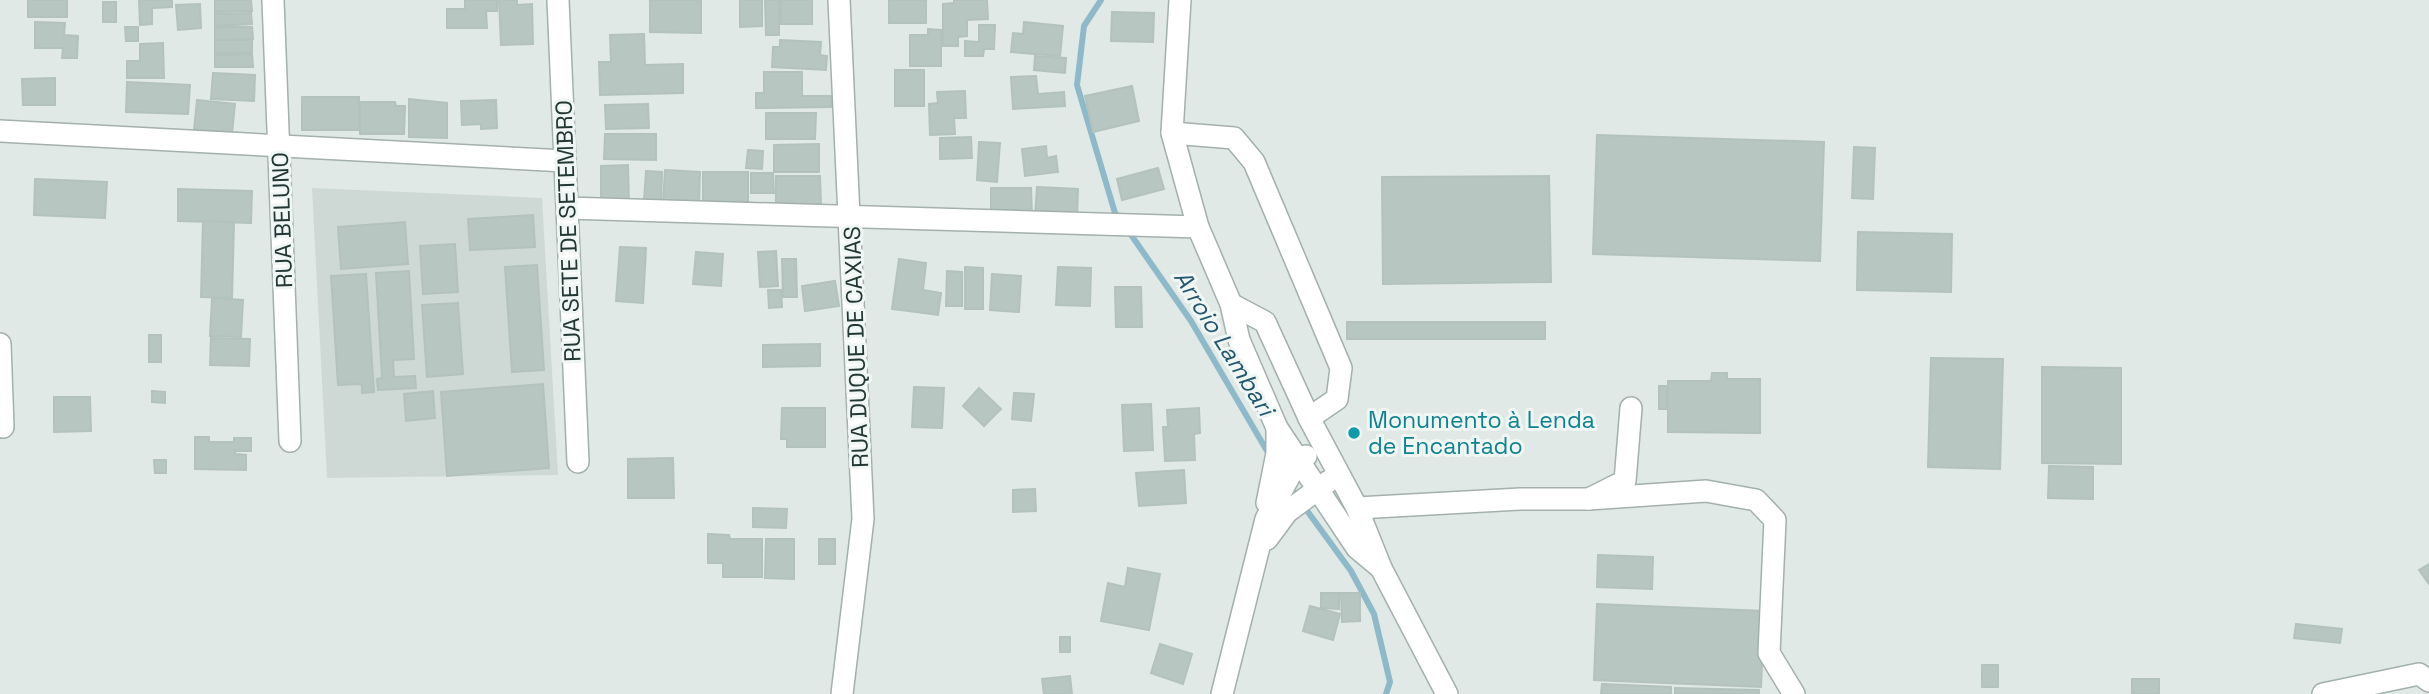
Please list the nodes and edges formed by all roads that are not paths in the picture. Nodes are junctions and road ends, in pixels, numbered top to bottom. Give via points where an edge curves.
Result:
1 (273, 0) edge
2 (558, 0) edge
3 (839, 0) edge
4 (1180, 0) edge
5 (0, 131) edge
6 (1172, 133) junction
7 (279, 146) junction
8 (565, 161) junction
9 (567, 208) junction
10 (850, 216) junction
11 (1198, 226) junction
12 (1231, 304) junction
13 (0, 344) edge
14 (1631, 408) dead end
15 (1309, 418) junction
16 (4, 427) dead end
17 (1277, 428) junction
18 (290, 441) dead end
19 (1324, 448) junction
20 (578, 463) dead end
21 (1297, 463) junction
22 (1338, 474) junction
23 (1275, 488) junction
24 (1315, 491) junction
25 (1589, 499) junction
26 (1356, 508) junction
27 (1257, 552) junction
28 (1381, 568) junction
29 (2429, 681) edge
30 (842, 694) edge
31 (1222, 694) edge
32 (1447, 694) edge
33 (1794, 694) edge
34 (2323, 694) edge

1 - 7 street, RUA BELUNO
2 - 8 street, RUA SETE DE SETEMBRO
3 - 10 street, RUA DUQUE DE CAXIAS
4 - 6 street
5 - 7 street
6 - 11 street
6 - 15 street via 1234,138 1254,162 1341,368 1337,399
7 - 8 street
7 - 18 street, RUA BELUNO
8 - 9 street, RUA SETE DE SETEMBRO
9 - 10 street
9 - 20 street, RUA SETE DE SETEMBRO
10 - 11 street
10 - 30 street, RUA DUQUE DE CAXIAS via 863,519
11 - 12 street
12 - 15 street via 1265,322
12 - 17 street via 1239,340
13 - 16 street
14 - 25 street via 1625,481
15 - 19 street
17 - 21 street
17 - 23 street
19 - 21 street
19 - 22 street
21 - 23 street
21 - 24 street
22 - 24 street
22 - 26 street
23 - 27 street
24 - 27 street via 1286,512
24 - 28 street via 1357,548
25 - 26 street
25 - 33 street via 1706,491 1756,499 1775,520 1769,653
26 - 28 street
27 - 31 street
28 - 32 street
29 - 34 street via 2419,674

